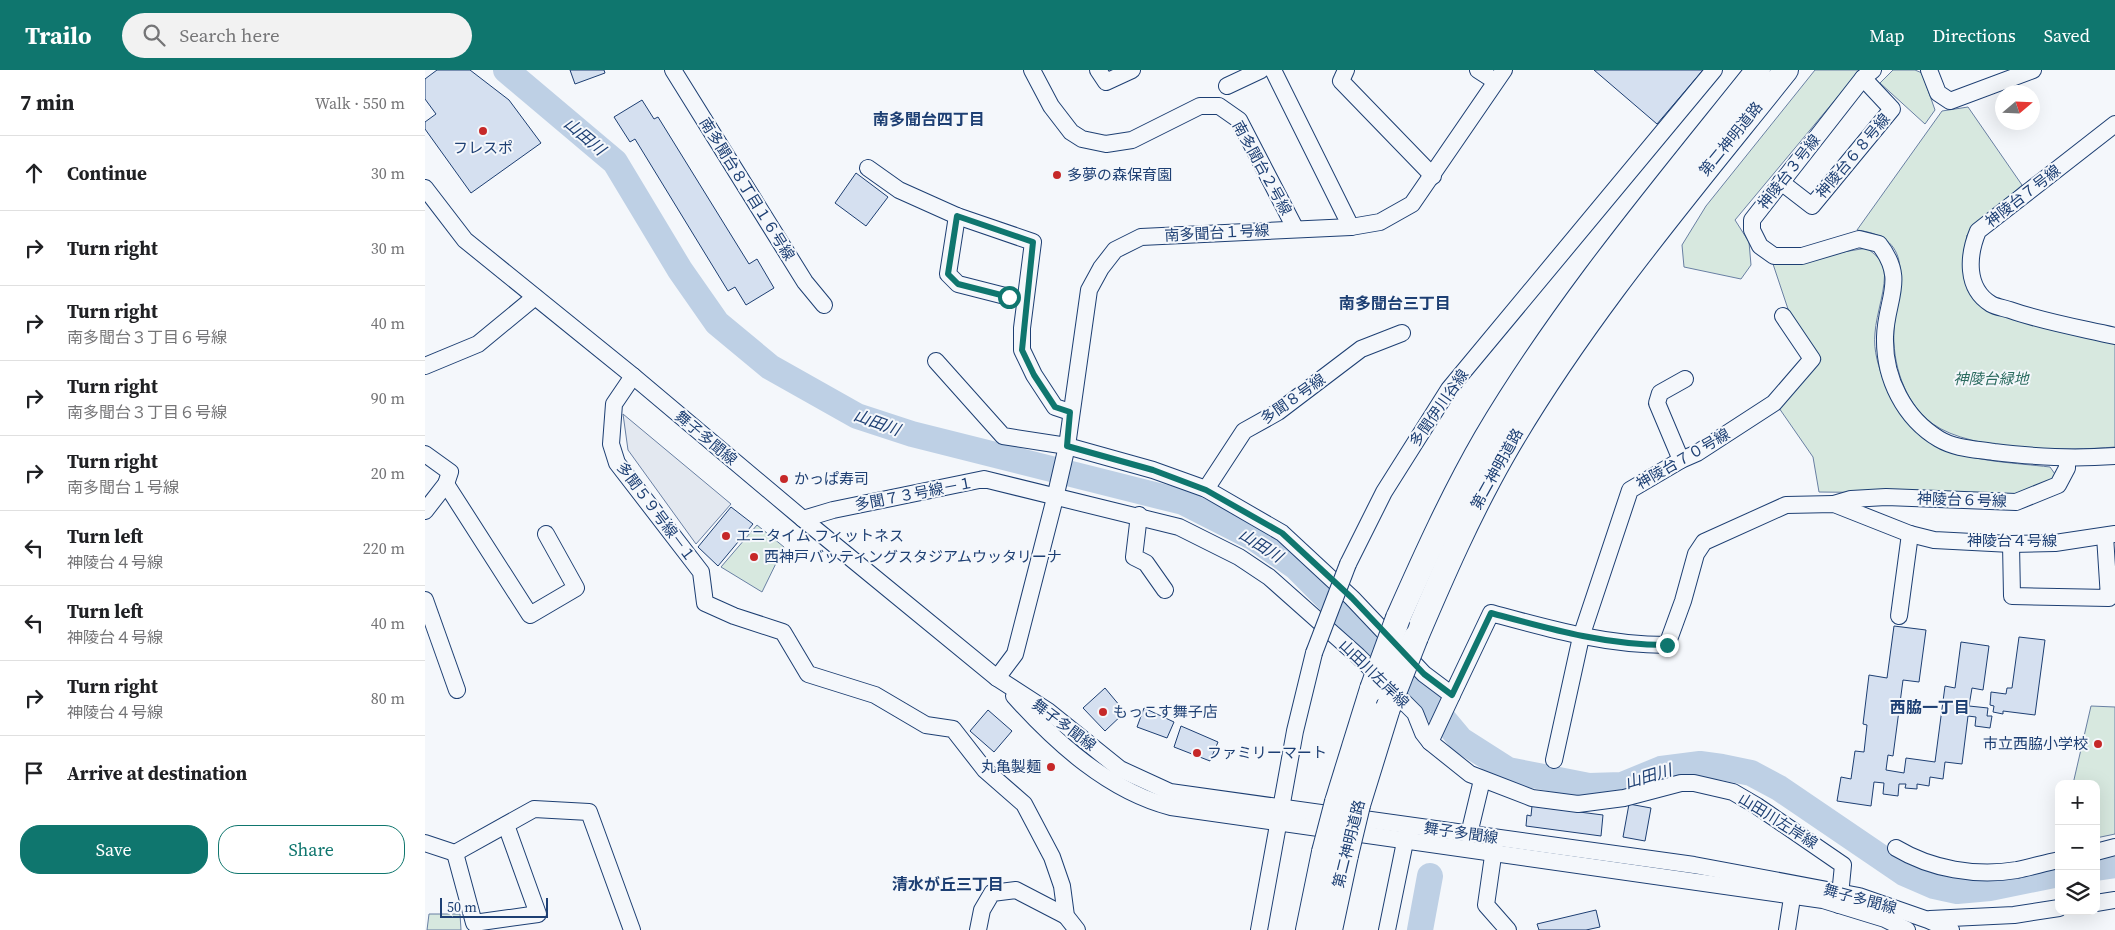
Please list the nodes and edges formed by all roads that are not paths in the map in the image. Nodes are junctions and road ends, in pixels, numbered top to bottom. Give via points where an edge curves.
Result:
1 (673, 70) edge
2 (1032, 70) edge
3 (1132, 70) edge
4 (1261, 70) edge
5 (1273, 70) edge
6 (1346, 70) edge
7 (1478, 70) edge
8 (1713, 70) edge
9 (1758, 70) edge
10 (1786, 70) edge
11 (1929, 70) edge
12 (2033, 70) edge
13 (1868, 74) edge
14 (1499, 75) edge
15 (1102, 76) edge
16 (1227, 86) dead end
17 (2115, 124) edge
18 (868, 168) dead end
19 (1433, 176) junction
20 (1781, 182) junction
21 (425, 188) edge
22 (957, 216) junction
23 (1351, 227) junction
24 (1295, 228) junction
25 (535, 297) junction
26 (1009, 297) dead end
27 (824, 304) dead end
28 (1783, 316) dead end
29 (1402, 333) dead end
30 (2115, 336) edge
31 (936, 361) dead end
32 (425, 366) edge
33 (633, 376) junction
34 (1685, 379) dead end
35 (1070, 412) junction
36 (1067, 446) junction
37 (425, 454) edge
38 (2115, 456) edge
39 (2067, 459) junction
40 (1681, 460) junction
41 (448, 478) junction
42 (1206, 490) junction
43 (1055, 498) junction
44 (1834, 504) junction
45 (425, 511) edge
46 (1139, 516) junction
47 (803, 519) junction
48 (546, 534) dead end
49 (1910, 534) junction
50 (2110, 535) edge
51 (2011, 544) junction
52 (1165, 590) dead end
53 (425, 600) edge
54 (1899, 616) dead end
55 (1581, 637) junction
56 (997, 678) junction
57 (457, 690) dead end
58 (1452, 695) junction
59 (1430, 742) junction
60 (1554, 760) dead end
61 (1483, 780) junction
62 (1348, 803) junction
63 (1279, 815) junction
64 (506, 825) junction
65 (1408, 826) junction
66 (1469, 834) junction
67 (1405, 842) junction
68 (425, 843) edge
69 (1494, 845) junction
70 (2115, 847) edge
71 (1896, 848) dead end
72 (2100, 851) edge
73 (455, 853) junction
74 (1335, 854) junction
75 (2055, 861) edge
76 (1794, 889) junction
77 (1841, 899) junction
78 (2115, 900) edge
79 (2100, 902) edge
80 (2055, 909) edge
81 (1066, 916) junction
82 (1928, 920) junction
83 (632, 930) edge
84 (978, 930) edge
85 (1077, 930) edge
86 (1259, 930) edge
87 (1308, 930) edge
88 (1330, 930) edge
89 (1387, 930) edge
90 (1508, 930) edge
91 (1787, 930) edge
92 (1907, 930) edge
93 (1951, 930) edge

1 - 27 street, 南多聞台８丁目１６号線 via 805,282
2 - 24 street, 南多聞台２号線 via 1051,106 1071,132 1082,139 1106,144 1132,140 1201,106 1219,106 1239,120
3 - 15 street
4 - 16 street
5 - 23 street
6 - 19 street via 1341,81
7 - 14 street
8 - 63 street, 多聞伊川谷線, bridge via 1449,390 1384,492 1348,564 1314,653
9 - 62 highway, 第二神明道路, bridge via 1614,252 1523,380 1486,439 1453,500 1398,618 1372,689
10 - 62 highway, 第二神明道路, bridge via 1652,239 1538,398 1502,456 1415,637
11 - 12 street via 1938,93 1950,101
13 - 20 street, 神陵台３号線
13 - 20 street, 神陵台６８号線 via 1892,109 1812,206
14 - 19 street, 南多聞台１号線
17 - 30 street, 神陵台７号線 via 1978,231 1969,264 1978,291 1991,304
18 - 22 street via 899,190
19 - 23 street, 南多聞台１号線 via 1413,204 1380,222
20 - 39 street, 神陵台３号線 via 1752,220 1751,230 1760,246 1774,256 1802,256 1859,239 1879,244 1890,258 1895,272 1885,336 1885,359 1898,396 1917,423 1959,447
21 - 25 street, 舞子多聞線 via 465,240
22 - 26 street via 948,274 958,284
22 - 35 street via 1033,242 1022,350 1055,407
23 - 24 street, 南多聞台１号線
24 - 35 street, 南多聞台１号線 via 1141,237 1115,250 1089,290
25 - 32 street via 478,344
25 - 33 street, 舞子多聞線
28 - 40 street, 神陵台７０号線 via 1812,358 1774,403
29 - 42 street, 多聞８号線 via 1361,349 1278,412 1244,431
31 - 36 street via 1003,436
33 - 47 street, 舞子多聞線
33 - 81 street, 多聞５９号線－１ via 615,404 611,444 617,463 701,572 705,603 783,632 809,674 875,696 926,725 953,729 985,770 1024,804 1062,886
34 - 40 street via 1660,394 1657,403
35 - 36 street, 南多聞台１号線
36 - 42 street via 1153,470
36 - 43 street, 南多聞台１号線
37 - 41 street
38 - 39 street, 神陵台３号線
39 - 44 street, 神陵台６号線 via 2067,468 2059,485 2015,502 1886,497 1851,499
40 - 55 street, 神陵台７０号線 via 1630,490
41 - 45 street
41 - 48 street via 530,615 576,588
42 - 58 street via 1282,533 1352,598 1424,674
43 - 46 street, 山田川左岸線
43 - 47 street, 多聞７３号線－１ via 984,479
43 - 56 street, 南多聞台１号線 via 1015,654
44 - 49 street, 神陵台４号線
44 - 55 street, 神陵台４号線 via 1786,505 1704,542 1695,554 1667,645 1631,645
46 - 52 street via 1134,557 1146,563
46 - 59 street, 山田川左岸線 via 1179,527 1239,556 1269,577 1358,656 1415,713
47 - 56 street, 舞子多聞線
49 - 51 street, 神陵台４号線 via 1933,540
49 - 54 street
50 - 51 street, 神陵台４号線 via 2055,543
50 - 51 street via 2109,598 2012,596
53 - 57 street
55 - 58 street, 神陵台４号線 via 1491,613
55 - 60 street, 神陵台７０号線
56 - 63 street, 舞子多聞線 via 1048,711 1120,769 1170,792
58 - 59 street
59 - 61 street, 山田川左岸線 via 1470,774
61 - 66 street
61 - 77 street, 山田川左岸線 via 1532,798 1578,804 1624,798 1694,782 1733,792 1843,865
62 - 74 highway, 第二神明道路, bridge
63 - 65 street, 舞子多聞線
63 - 67 street, 舞子多聞線
63 - 86 street, 多聞伊川谷線
64 - 73 street
64 - 73 street via 538,914 474,923
64 - 83 street via 535,809 589,812
65 - 66 street, 舞子多聞線
65 - 67 street
66 - 69 street, 舞子多聞線
67 - 69 street, 舞子多聞線
67 - 89 street
68 - 73 street
69 - 76 street, 舞子多聞線 via 1617,853
69 - 90 street via 1486,905
70 - 72 street
71 - 75 street via 1915,859 1940,867 1974,871 2016,870
74 - 87 highway, 第二神明道路
74 - 88 highway, 第二神明道路
76 - 77 street, 舞子多聞線
76 - 91 street
77 - 82 street, 舞子多聞線
77 - 92 street, 舞子多聞線
78 - 79 street
80 - 82 street via 2013,915
81 - 84 street via 1016,890 992,893 982,910
81 - 85 street
82 - 93 street, 舞子多聞線

